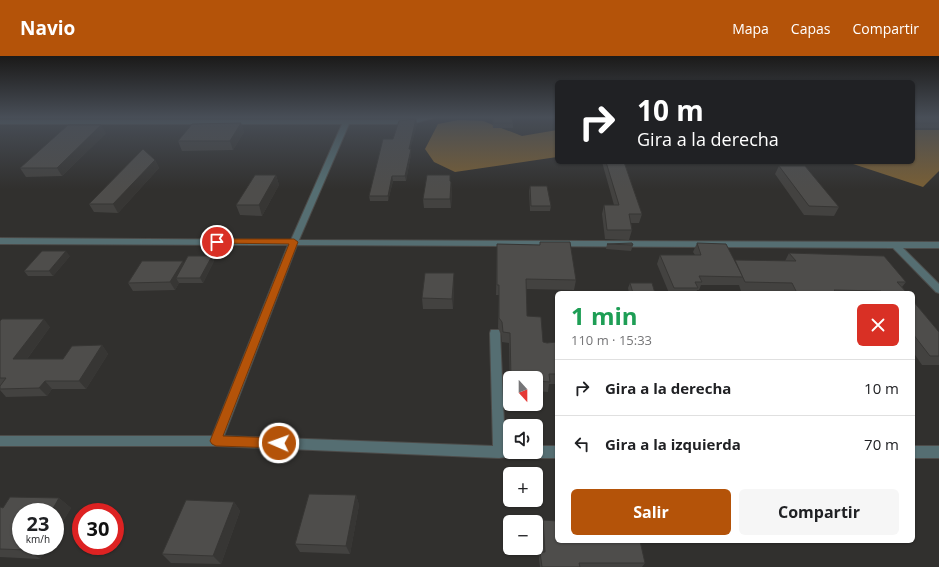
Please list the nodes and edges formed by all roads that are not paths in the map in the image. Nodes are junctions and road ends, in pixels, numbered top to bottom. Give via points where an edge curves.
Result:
1 (338, 141) edge
2 (0, 241) edge
3 (294, 242) junction
4 (896, 245) junction
5 (939, 245) edge
6 (939, 290) edge
7 (495, 333) dead end
8 (503, 428) edge
9 (0, 441) edge
10 (216, 441) junction
11 (503, 452) edge
12 (543, 452) edge
13 (555, 452) edge
14 (915, 452) edge
15 (939, 452) edge

1 - 3 street
2 - 3 street
3 - 4 street
3 - 10 street
4 - 5 street
4 - 6 street
7 - 8 street
9 - 10 street
10 - 11 street
12 - 13 street
14 - 15 street

